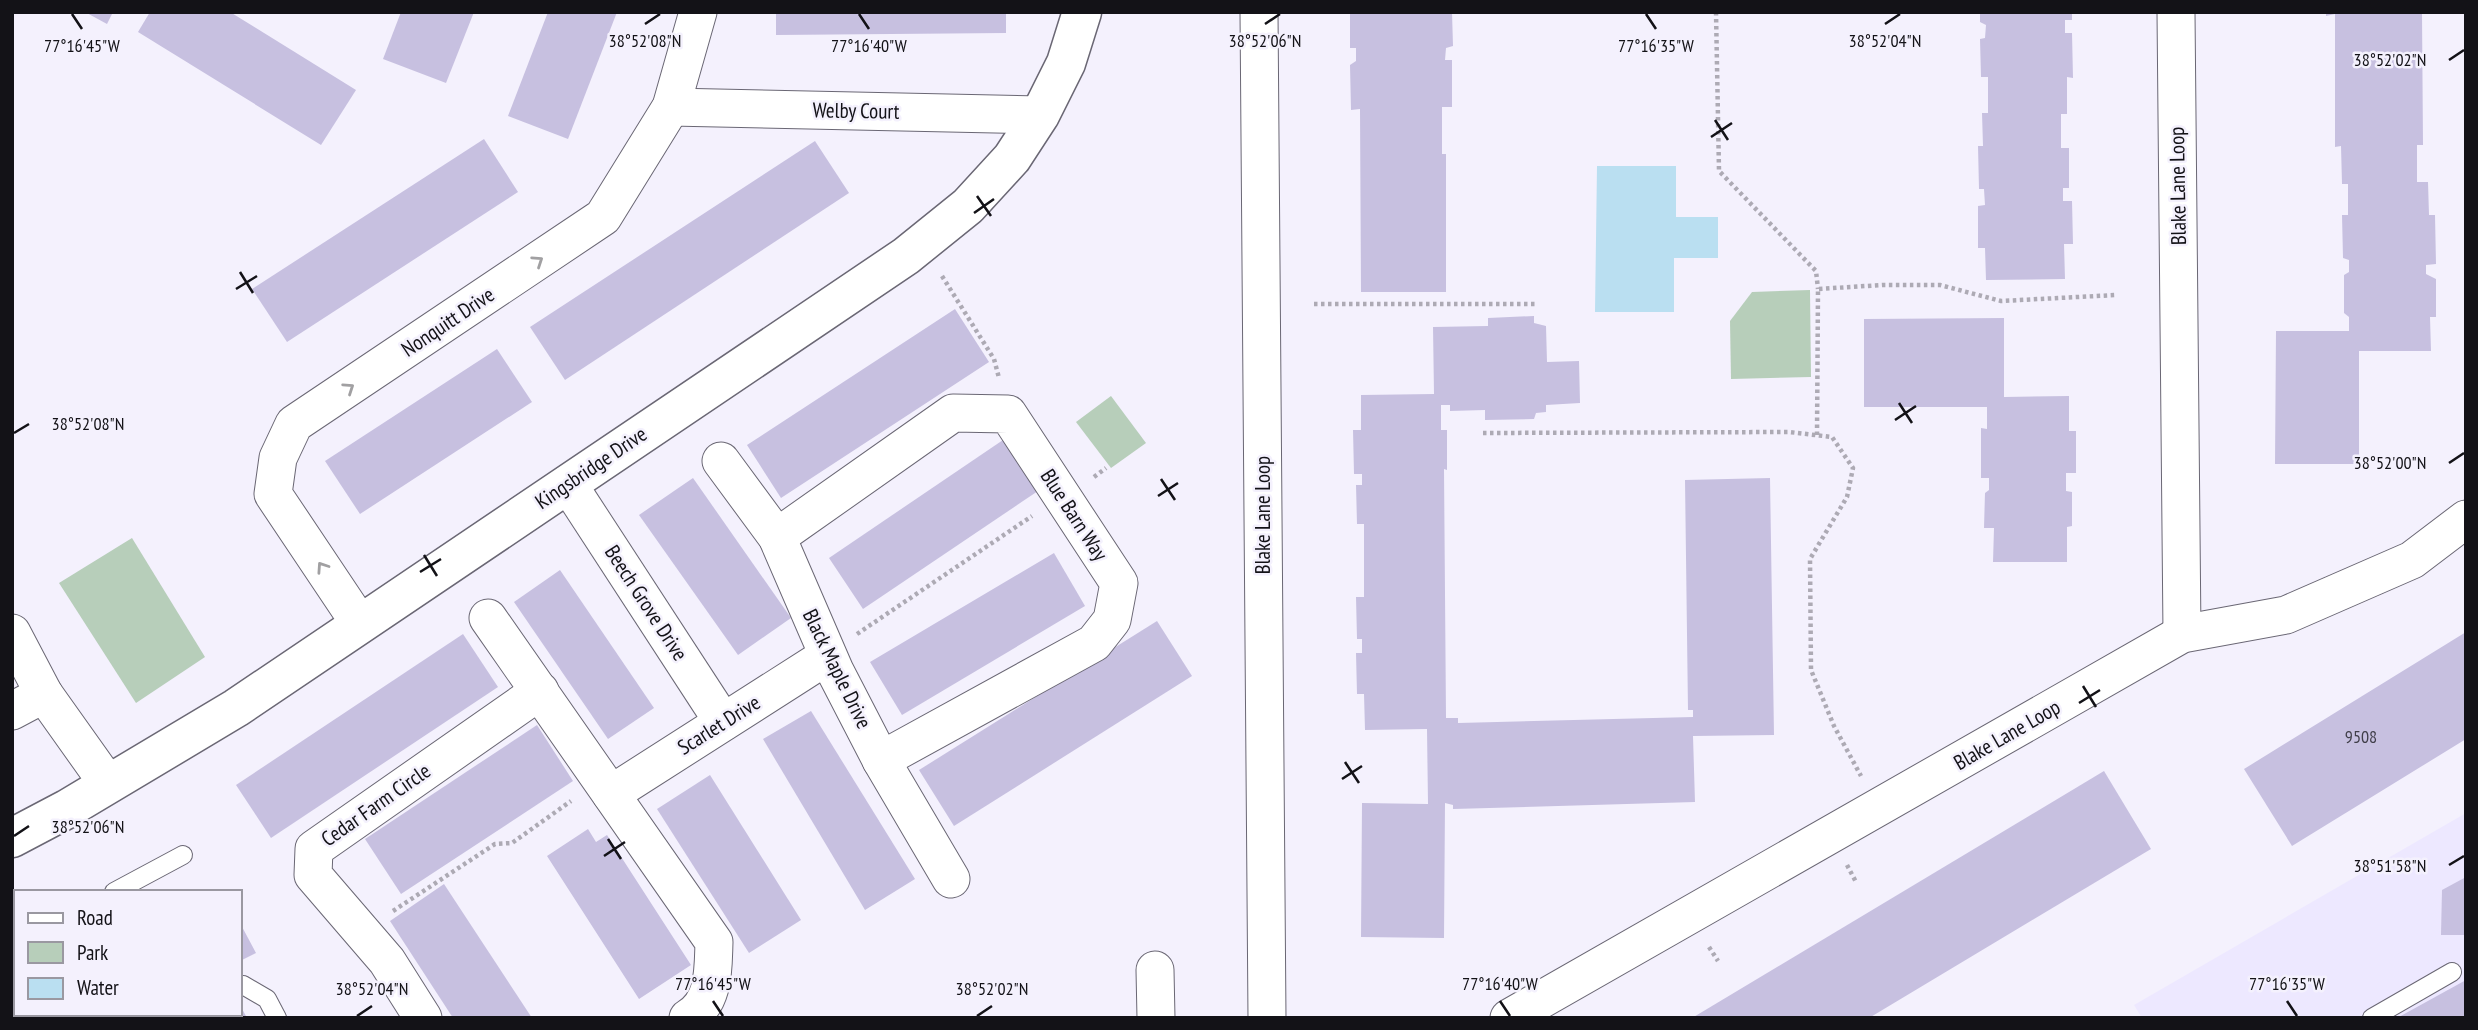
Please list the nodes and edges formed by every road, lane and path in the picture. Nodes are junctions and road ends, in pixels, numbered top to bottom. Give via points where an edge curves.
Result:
1 (698, 12) edge
2 (1082, 12) edge
3 (1259, 12) edge
4 (1716, 12) edge
5 (2176, 12) edge
6 (671, 107) junction
7 (1040, 115) junction
8 (942, 275) dead end
9 (1818, 289) junction
10 (2116, 295) dead end
11 (1314, 304) dead end
12 (1538, 304) dead end
13 (1008, 414) junction
14 (1483, 433) dead end
15 (1817, 435) junction
16 (721, 461) dead end
17 (568, 484) junction
18 (1034, 515) dead end
19 (2466, 519) edge
20 (777, 537) junction
21 (488, 618) dead end
22 (360, 624) junction
23 (12, 634) edge
24 (2182, 634) junction
25 (841, 645) junction
26 (540, 691) junction
27 (44, 694) junction
28 (12, 711) edge
29 (723, 722) junction
30 (1851, 757) dead end
31 (881, 760) junction
32 (108, 784) junction
33 (611, 794) junction
34 (573, 799) dead end
35 (12, 838) edge
36 (183, 856) dead end
37 (951, 879) dead end
38 (118, 890) edge
39 (382, 918) dead end
40 (1155, 970) dead end
41 (2452, 972) dead end
42 (242, 985) edge
43 (277, 1018) edge
44 (423, 1018) edge
45 (688, 1018) edge
46 (1156, 1018) edge
47 (1267, 1018) edge
48 (1509, 1018) edge
49 (2372, 1018) edge

1 - 6 street, Nonquitt Drive
2 - 7 street, Kingsbridge Drive via 1066,63
3 - 47 street, Blake Lane Loop
4 - 9 path via 1719,171 1816,271
5 - 24 street, Blake Lane Loop
6 - 7 street, Welby Court
22 -> 6 street, Nonquitt Drive via 273,494 278,458 294,425 603,218
7 - 17 street, Kingsbridge Drive via 1012,158 968,206 906,256
8 - 13 path via 994,359
9 - 10 path via 1940,285 2001,301
9 - 15 path
11 - 12 path
13 - 20 street via 953,413
13 - 31 street, Blue Barn Way via 1119,583 1112,620 1094,643
14 - 15 path
15 - 30 path via 1832,437 1853,468 1847,497 1810,559 1811,670
16 - 20 street, Black Maple Drive
17 - 22 street, Kingsbridge Drive
17 - 29 street, Beech Grove Drive
18 - 25 path
19 - 24 street via 2412,560 2286,615
20 - 25 street, Black Maple Drive
21 - 26 street
22 - 32 street, Kingsbridge Drive via 236,708
23 - 27 street
24 - 48 street, Blake Lane Loop
25 - 29 street, Scarlet Drive
25 - 31 street, Black Maple Drive
26 - 33 street
26 - 44 street, Cedar Farm Circle via 314,849 313,875 387,961
27 - 28 street
27 - 32 street
29 - 33 street, Scarlet Drive
31 - 37 street, Black Maple Drive
32 - 35 street, Kingsbridge Drive
33 - 45 street via 714,942 712,985 697,1013
34 - 39 path via 512,843 495,844
36 - 38 lane
40 - 46 street
41 - 49 lane
42 - 43 lane via 267,999

